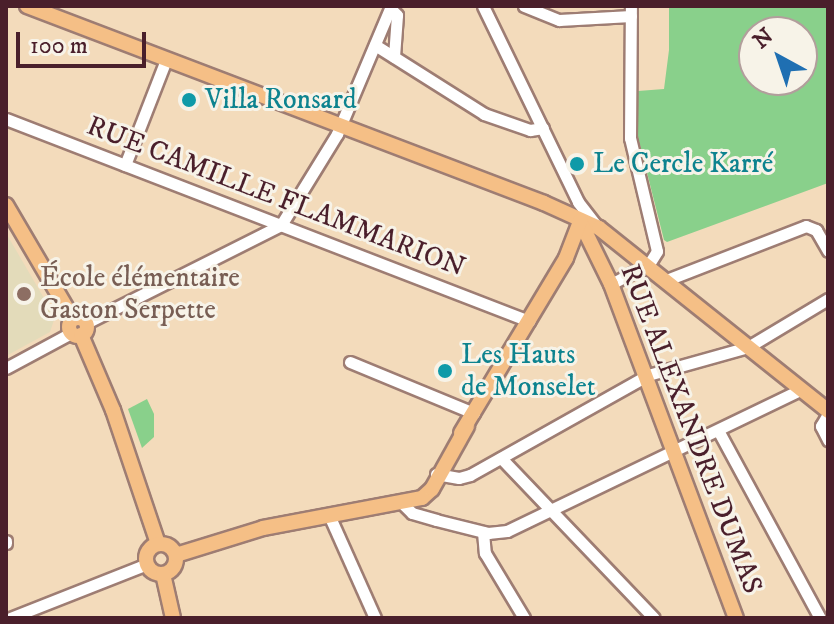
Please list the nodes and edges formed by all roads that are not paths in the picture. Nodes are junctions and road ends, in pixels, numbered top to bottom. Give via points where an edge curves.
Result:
1 (27, 6) edge
2 (483, 6) edge
3 (524, 6) edge
4 (391, 7) edge
5 (631, 11) edge
6 (375, 45) junction
7 (394, 57) junction
8 (166, 60) junction
9 (6, 119) edge
10 (341, 127) junction
11 (543, 128) junction
12 (125, 165) junction
13 (576, 198) junction
14 (6, 205) edge
15 (558, 209) junction
16 (580, 221) junction
17 (281, 225) junction
18 (599, 228) junction
19 (589, 241) junction
20 (571, 248) junction
21 (828, 251) edge
22 (628, 255) junction
23 (644, 266) junction
24 (664, 281) junction
25 (611, 284) junction
26 (828, 299) edge
27 (529, 321) junction
28 (78, 328) junction
29 (748, 347) junction
30 (350, 362) dead end
31 (6, 368) edge
32 (645, 377) junction
33 (800, 390) junction
34 (828, 412) edge
35 (470, 419) junction
36 (719, 432) junction
37 (828, 440) edge
38 (673, 453) junction
39 (501, 458) junction
40 (443, 473) junction
41 (425, 498) junction
42 (402, 503) junction
43 (552, 510) junction
44 (329, 515) junction
45 (452, 523) junction
46 (483, 532) junction
47 (158, 544) junction
48 (176, 555) junction
49 (147, 564) junction
50 (163, 574) junction
51 (10, 618) edge
52 (173, 618) edge
53 (375, 618) edge
54 (524, 618) edge
55 (654, 618) edge
56 (735, 618) edge
57 (820, 618) edge

1 - 8 main road
2 - 11 street
3 - 5 street via 559,20
4 - 6 street
4 - 7 street via 397,15
5 - 23 street via 630,138 657,245 655,256
6 - 7 street
6 - 10 street
7 - 11 street via 484,114 530,130
8 - 10 main road
8 - 12 street
9 - 12 street, RUE CAMILLE FLAMMARION
10 - 15 main road
10 - 17 street
11 - 13 street
12 - 17 street, RUE CAMILLE FLAMMARION
13 - 15 street
13 - 16 street
13 - 18 street
14 - 28 main road
15 - 16 main road
15 - 20 main road
16 - 18 main road
16 - 19 main road, RUE ALEXANDRE DUMAS
16 - 20 main road
17 - 27 street, RUE CAMILLE FLAMMARION
17 - 28 street
18 - 22 main road
19 - 20 main road
19 - 22 main road
19 - 25 main road, RUE ALEXANDRE DUMAS
20 - 27 main road
21 - 24 street via 816,230 806,226
22 - 23 main road
23 - 24 main road
23 - 25 street
24 - 29 main road
25 - 32 main road, RUE ALEXANDRE DUMAS
26 - 29 street
27 - 35 main road
28 - 31 street
28 - 47 main road via 113,410
29 - 32 street
29 - 33 main road
30 - 35 street
32 - 38 main road, RUE ALEXANDRE DUMAS
32 - 39 street
33 - 34 main road
33 - 36 street
34 - 37 street via 821,423
35 - 40 main road
36 - 38 street
36 - 57 street
38 - 43 street
38 - 56 main road, RUE ALEXANDRE DUMAS
39 - 40 street via 470,475
39 - 43 street
40 - 41 main road
41 - 42 main road
41 - 45 street via 430,513
42 - 44 main road
42 - 45 street via 412,513
43 - 46 street via 507,531
43 - 55 street
44 - 48 main road via 263,528
44 - 53 street
45 - 46 street
46 - 54 street via 485,553
47 - 48 main road
47 - 49 main road via 148,552
48 - 50 main road via 173,569
49 - 50 main road
49 - 51 street
50 - 52 main road

